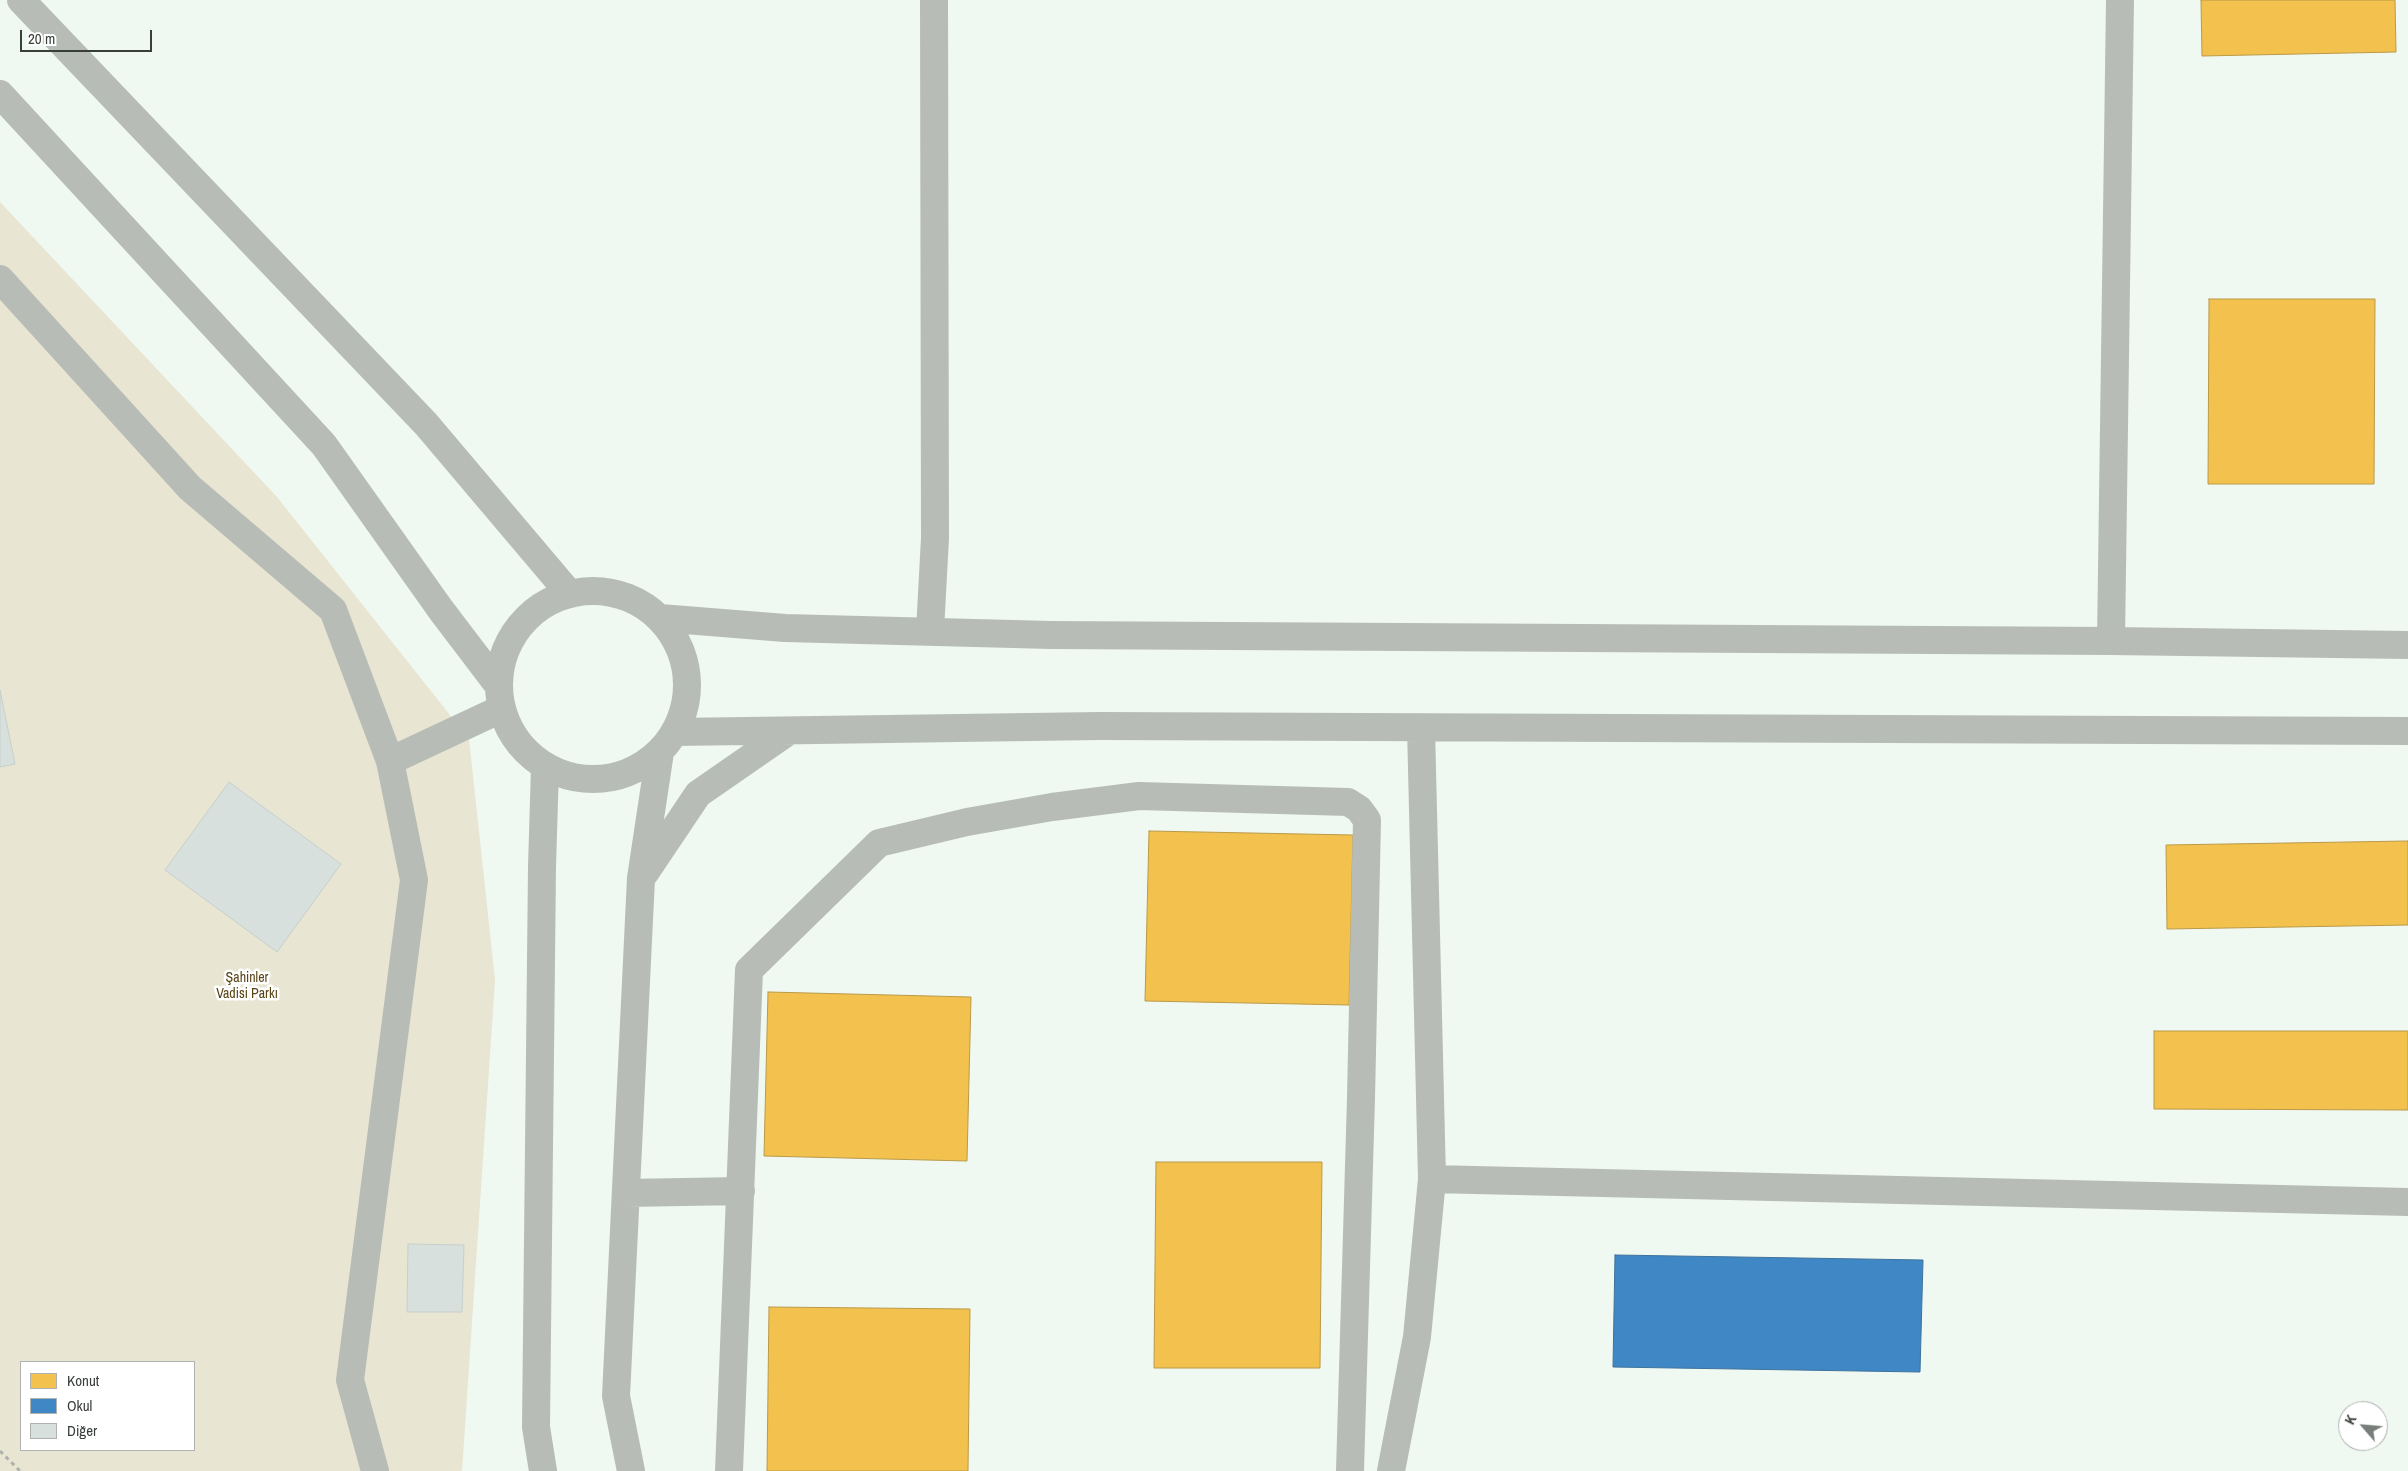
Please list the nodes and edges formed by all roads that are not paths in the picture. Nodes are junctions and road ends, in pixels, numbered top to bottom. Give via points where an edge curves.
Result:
1 (21, 0) edge
2 (934, 0) edge
3 (2120, 0) edge
4 (0, 94) edge
5 (0, 279) edge
6 (569, 593) junction
7 (660, 618) junction
8 (930, 631) junction
9 (2111, 640) junction
10 (2408, 645) edge
11 (500, 697) junction
12 (1421, 728) junction
13 (789, 730) junction
14 (2408, 731) edge
15 (667, 742) junction
16 (390, 761) junction
17 (545, 767) junction
18 (642, 878) junction
19 (1432, 1179) junction
20 (741, 1191) junction
21 (626, 1193) junction
22 (2408, 1202) edge
23 (375, 1471) edge
24 (543, 1471) edge
25 (630, 1471) edge
26 (730, 1471) edge
27 (1350, 1471) edge
28 (1392, 1471) edge

1 - 6 street via 426,424
2 - 8 street via 935,538
3 - 9 street
4 - 11 street via 324,445
5 - 16 street via 190,488 333,610
6 - 7 street via 594,590 618,593 641,602
6 - 11 street via 546,602 526,618 512,637 502,660
7 - 8 street via 785,628
7 - 15 street via 675,637 686,668 688,685 684,710
8 - 9 street via 1051,635
9 - 10 street
11 - 16 street
11 - 17 street via 516,739
12 - 13 street via 1100,726
12 - 14 street
12 - 19 street
13 - 15 street
13 - 18 street via 698,794
15 - 17 street via 640,767 617,777 569,776
15 - 18 street
16 - 23 street via 414,880 350,1380
17 - 24 street via 536,1427
18 - 21 street
19 - 22 street
19 - 28 street via 1417,1337
20 - 21 street
20 - 26 street
20 - 27 street via 749,970 879,843 976,820 1138,796 1348,802 1367,820
21 - 25 street via 616,1396

